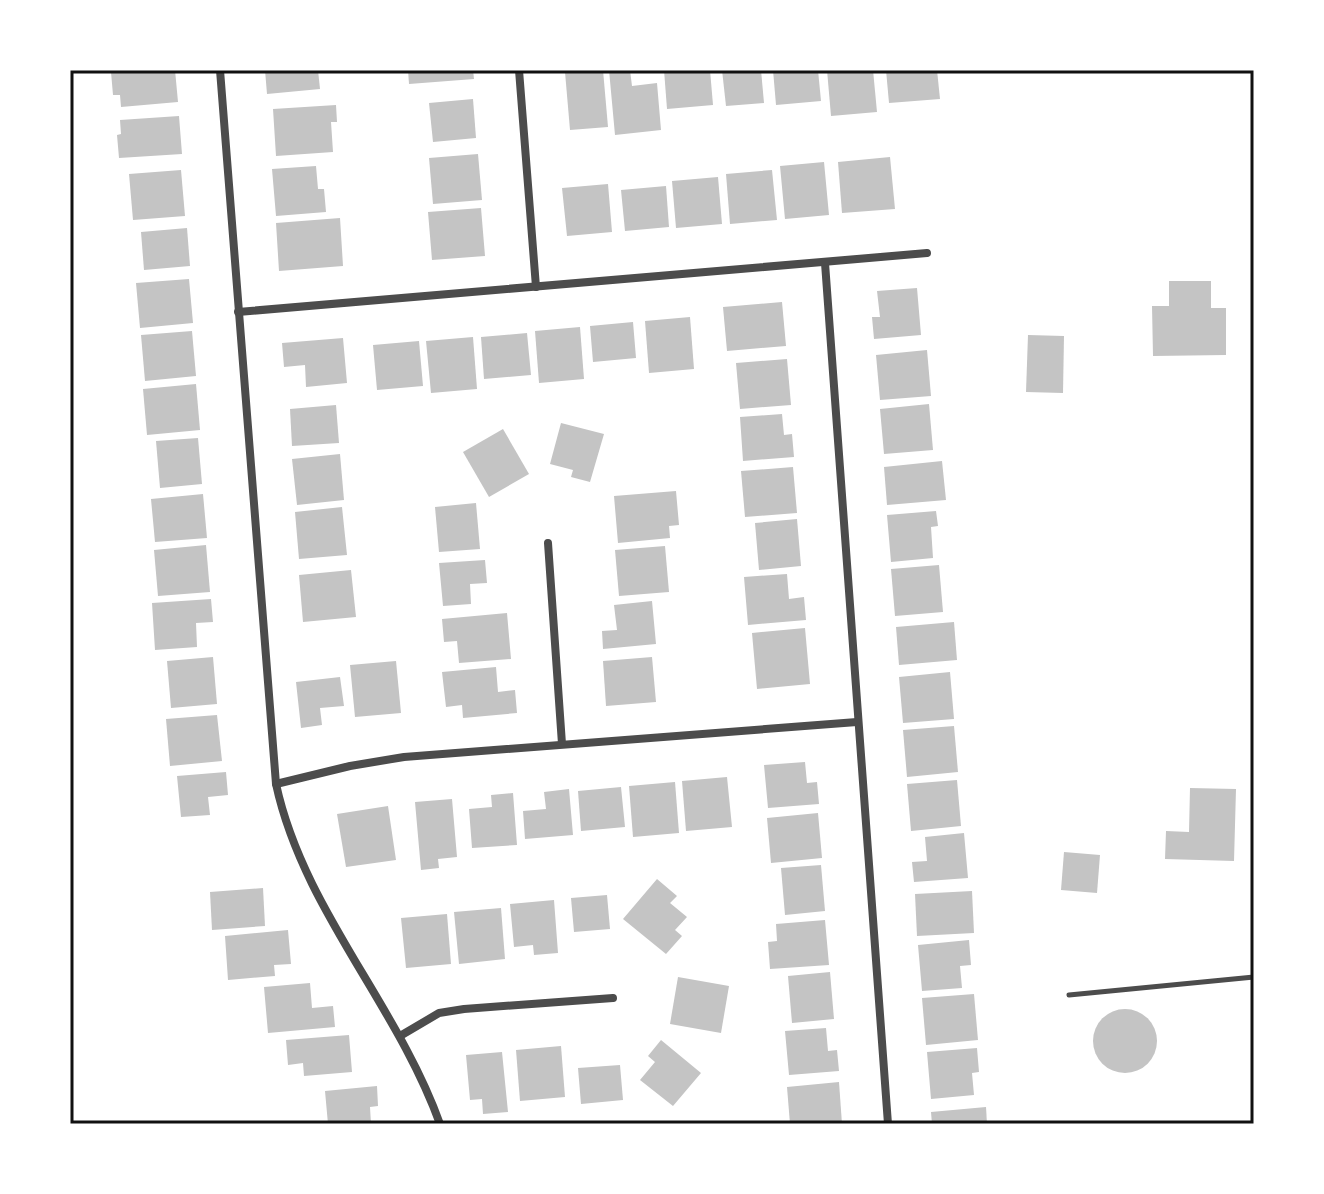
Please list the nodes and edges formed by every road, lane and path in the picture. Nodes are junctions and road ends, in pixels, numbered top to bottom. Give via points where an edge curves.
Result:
1 (220, 70) edge
2 (519, 70) edge
3 (927, 253) dead end
4 (825, 263) junction
5 (536, 287) junction
6 (238, 312) junction
7 (548, 543) dead end
8 (857, 722) junction
9 (562, 744) junction
10 (276, 784) junction
11 (1254, 977) edge
12 (1069, 995) dead end
13 (613, 998) dead end
14 (400, 1036) junction
15 (440, 1124) edge
16 (888, 1124) edge

1 - 6 street
2 - 5 street
3 - 4 street
4 - 5 street
4 - 8 street
5 - 6 street
6 - 10 street
7 - 9 street
8 - 9 street
8 - 16 street
9 - 10 street via 404,757
10 - 14 street via 284,823 305,873
11 - 12 lane
13 - 14 street via 439,1013
14 - 15 street

